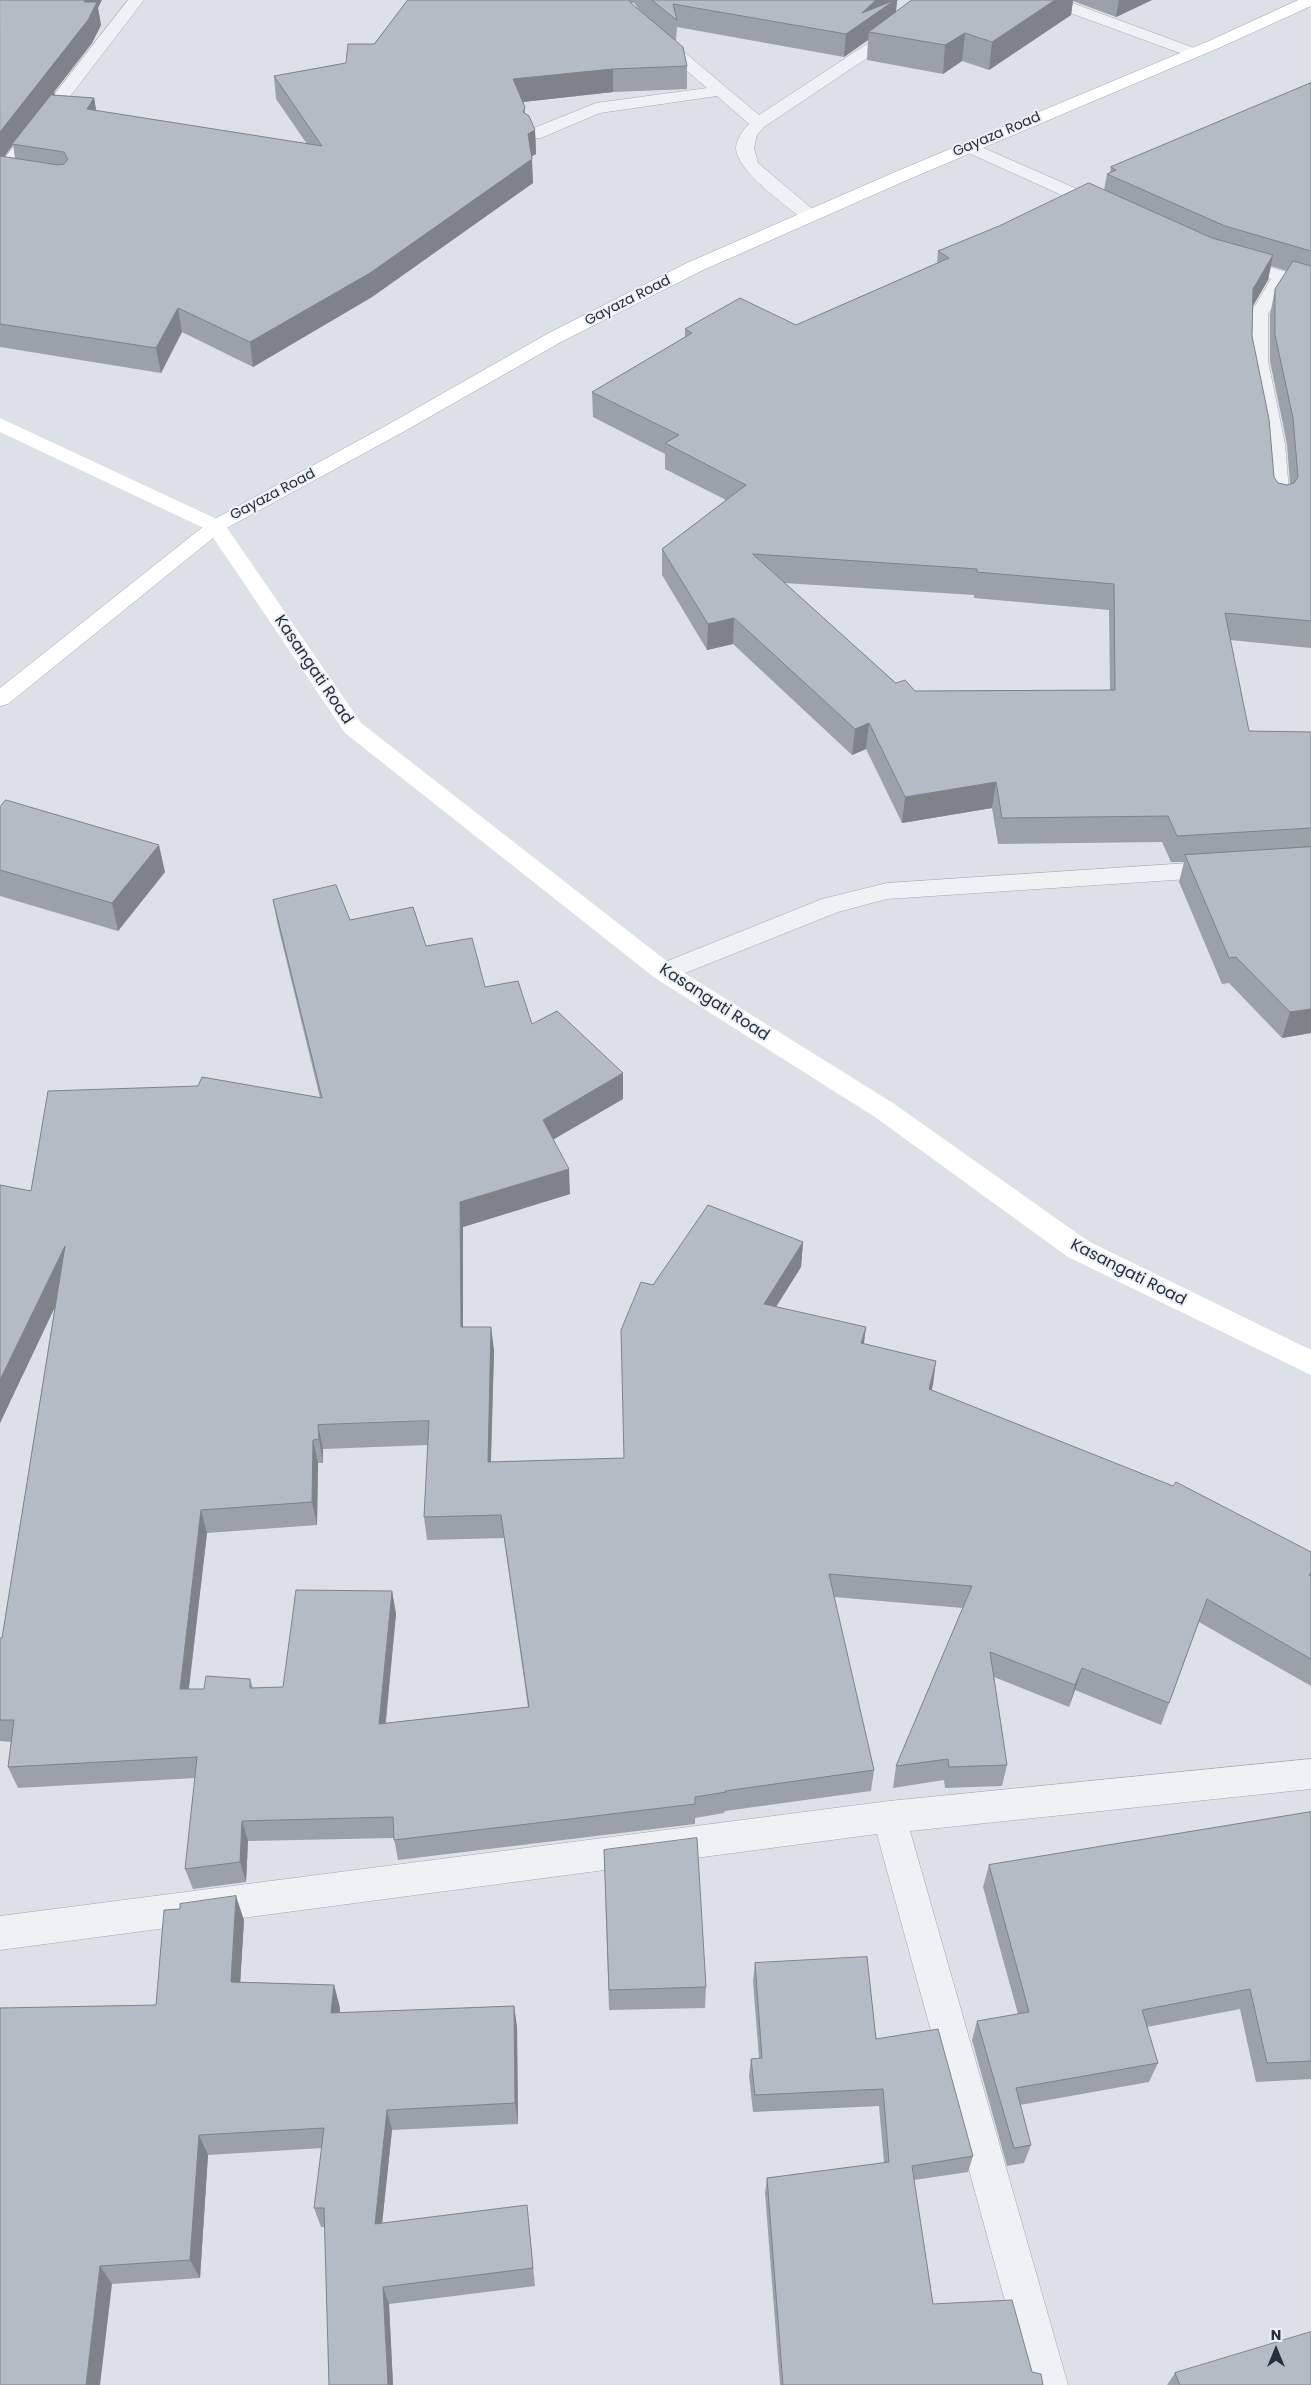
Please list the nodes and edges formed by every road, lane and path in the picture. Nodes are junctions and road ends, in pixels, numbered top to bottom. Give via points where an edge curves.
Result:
1 (136, 0) edge
2 (938, 0) edge
3 (1049, 0) edge
4 (1310, 0) edge
5 (646, 28) edge
6 (1194, 52) junction
7 (720, 91) junction
8 (758, 123) junction
9 (535, 134) dead end
10 (970, 147) junction
11 (8, 173) edge
12 (1115, 212) edge
13 (810, 216) junction
14 (1214, 257) edge
15 (1282, 276) junction
16 (1311, 285) edge
17 (0, 424) edge
18 (1280, 502) edge
19 (216, 526) junction
20 (0, 699) edge
21 (1243, 867) edge
22 (664, 972) junction
23 (1311, 1363) edge
24 (1311, 1774) edge
25 (889, 1817) junction
26 (0, 1933) edge
27 (1048, 2385) edge

1 - 11 street
2 - 8 street
3 - 6 street
4 - 6 main road, Gayaza Road
5 - 7 street
6 - 10 main road, Gayaza Road
7 - 8 street
7 - 9 street via 596,108
8 - 13 street via 749,134 745,148 750,165
10 - 12 street
10 - 13 main road, Gayaza Road
13 - 19 main road, Gayaza Road via 694,267 554,338
14 - 15 street
15 - 16 street
15 - 18 street via 1259,314 1258,361 1275,444
17 - 19 main road
19 - 20 main road, Gayaza Road
19 - 22 main road, Kasangati Road via 353,728
21 - 22 street via 887,891 831,904
22 - 23 main road, Kasangati Road via 884,1110 1078,1249
24 - 25 street
25 - 26 street
25 - 27 street

